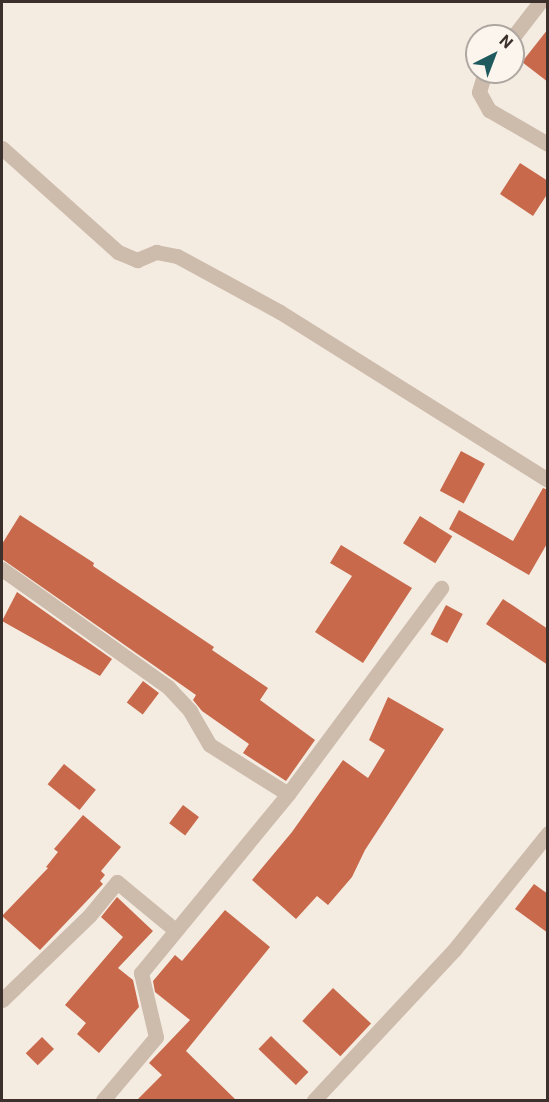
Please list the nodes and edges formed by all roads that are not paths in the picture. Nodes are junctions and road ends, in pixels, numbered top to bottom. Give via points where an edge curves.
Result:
1 (540, 2) edge
2 (523, 24) edge
3 (481, 84) edge
4 (548, 144) edge
5 (2, 148) edge
6 (548, 480) edge
7 (2, 569) edge
8 (441, 588) dead end
9 (288, 794) junction
10 (548, 833) edge
11 (175, 930) junction
12 (2, 1000) edge
13 (103, 1101) edge
14 (314, 1101) edge

1 - 2 street
3 - 4 street via 479,92 489,110
5 - 6 street via 118,252 137,260 156,252 177,256 279,312
7 - 9 street via 168,687 190,711 210,745
8 - 9 street
9 - 11 street
10 - 14 street via 454,950
11 - 12 street via 117,882
11 - 13 street via 141,973 156,1037

